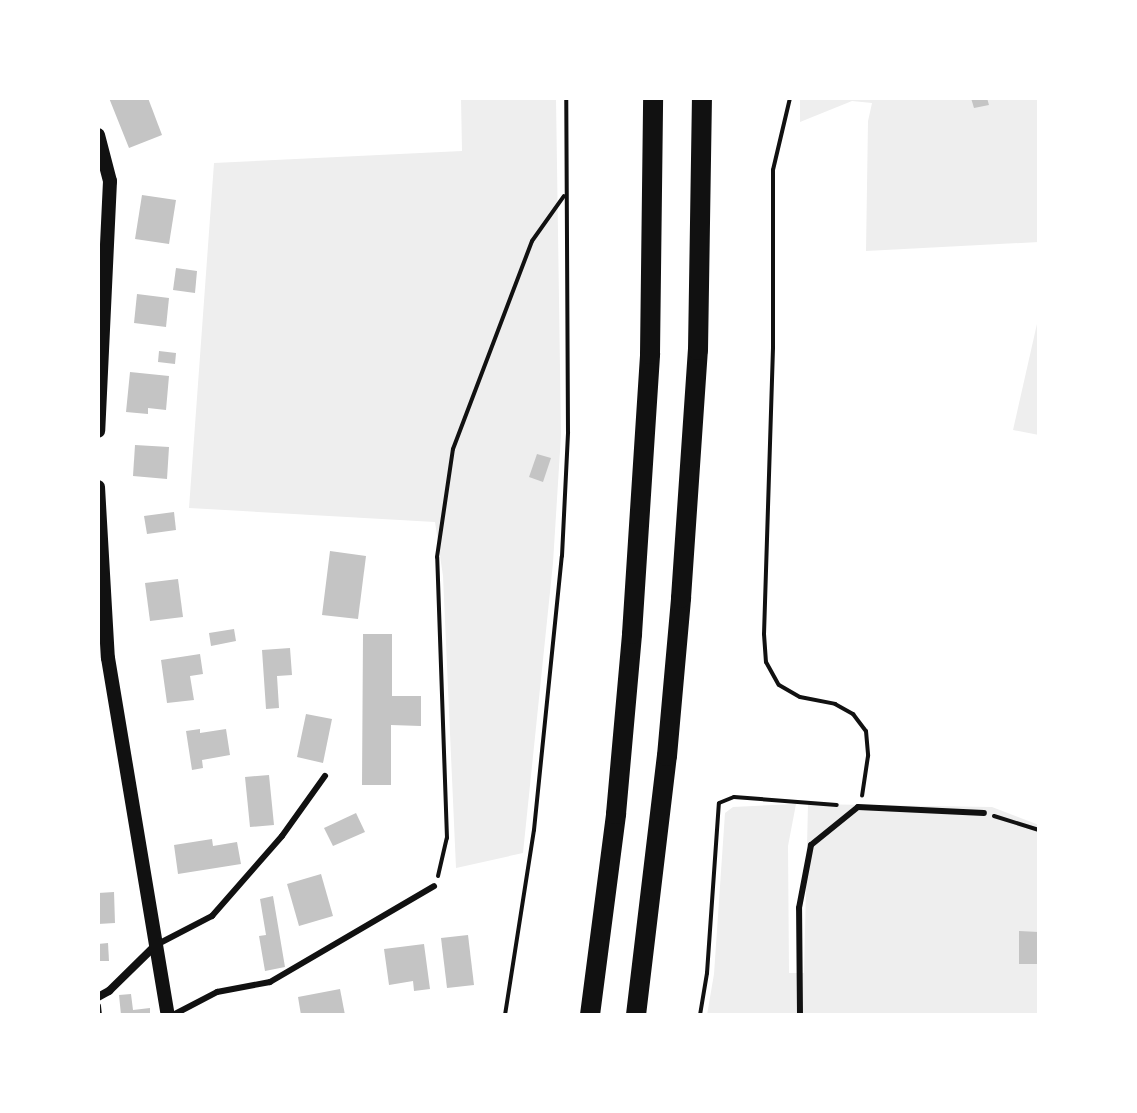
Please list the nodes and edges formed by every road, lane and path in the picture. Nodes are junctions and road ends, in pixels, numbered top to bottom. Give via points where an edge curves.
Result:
1 (566, 98) edge
2 (653, 98) edge
3 (702, 98) edge
4 (790, 98) edge
5 (98, 135) edge
6 (566, 193) junction
7 (98, 431) edge
8 (98, 487) edge
9 (325, 776) dead end
10 (858, 807) junction
11 (984, 813) joint
12 (1039, 830) edge
13 (434, 886) joint
14 (155, 946) junction
15 (98, 997) edge
16 (98, 1006) edge
17 (99, 1015) edge
18 (170, 1015) edge
19 (505, 1015) edge
20 (590, 1015) edge
21 (636, 1015) edge
22 (700, 1015) edge
23 (800, 1015) edge

1 - 6 path
2 - 20 highway via 650,354 632,634
3 - 21 highway via 698,350 681,598
4 - 10 path via 773,170 766,662 779,685 800,697 835,704 853,714 866,731 868,756
5 - 7 street via 110,181
6 - 13 path via 532,241 453,449 437,557 447,838
6 - 19 path via 568,432 562,556 534,830
8 - 14 street via 108,658
9 - 14 lane via 282,836 212,916
10 - 11 lane
10 - 22 path via 771,798 734,797 719,803
10 - 23 lane via 811,845 799,908
11 - 12 path
13 - 18 lane via 270,982 217,992
14 - 15 street
14 - 18 street
16 - 17 lane

